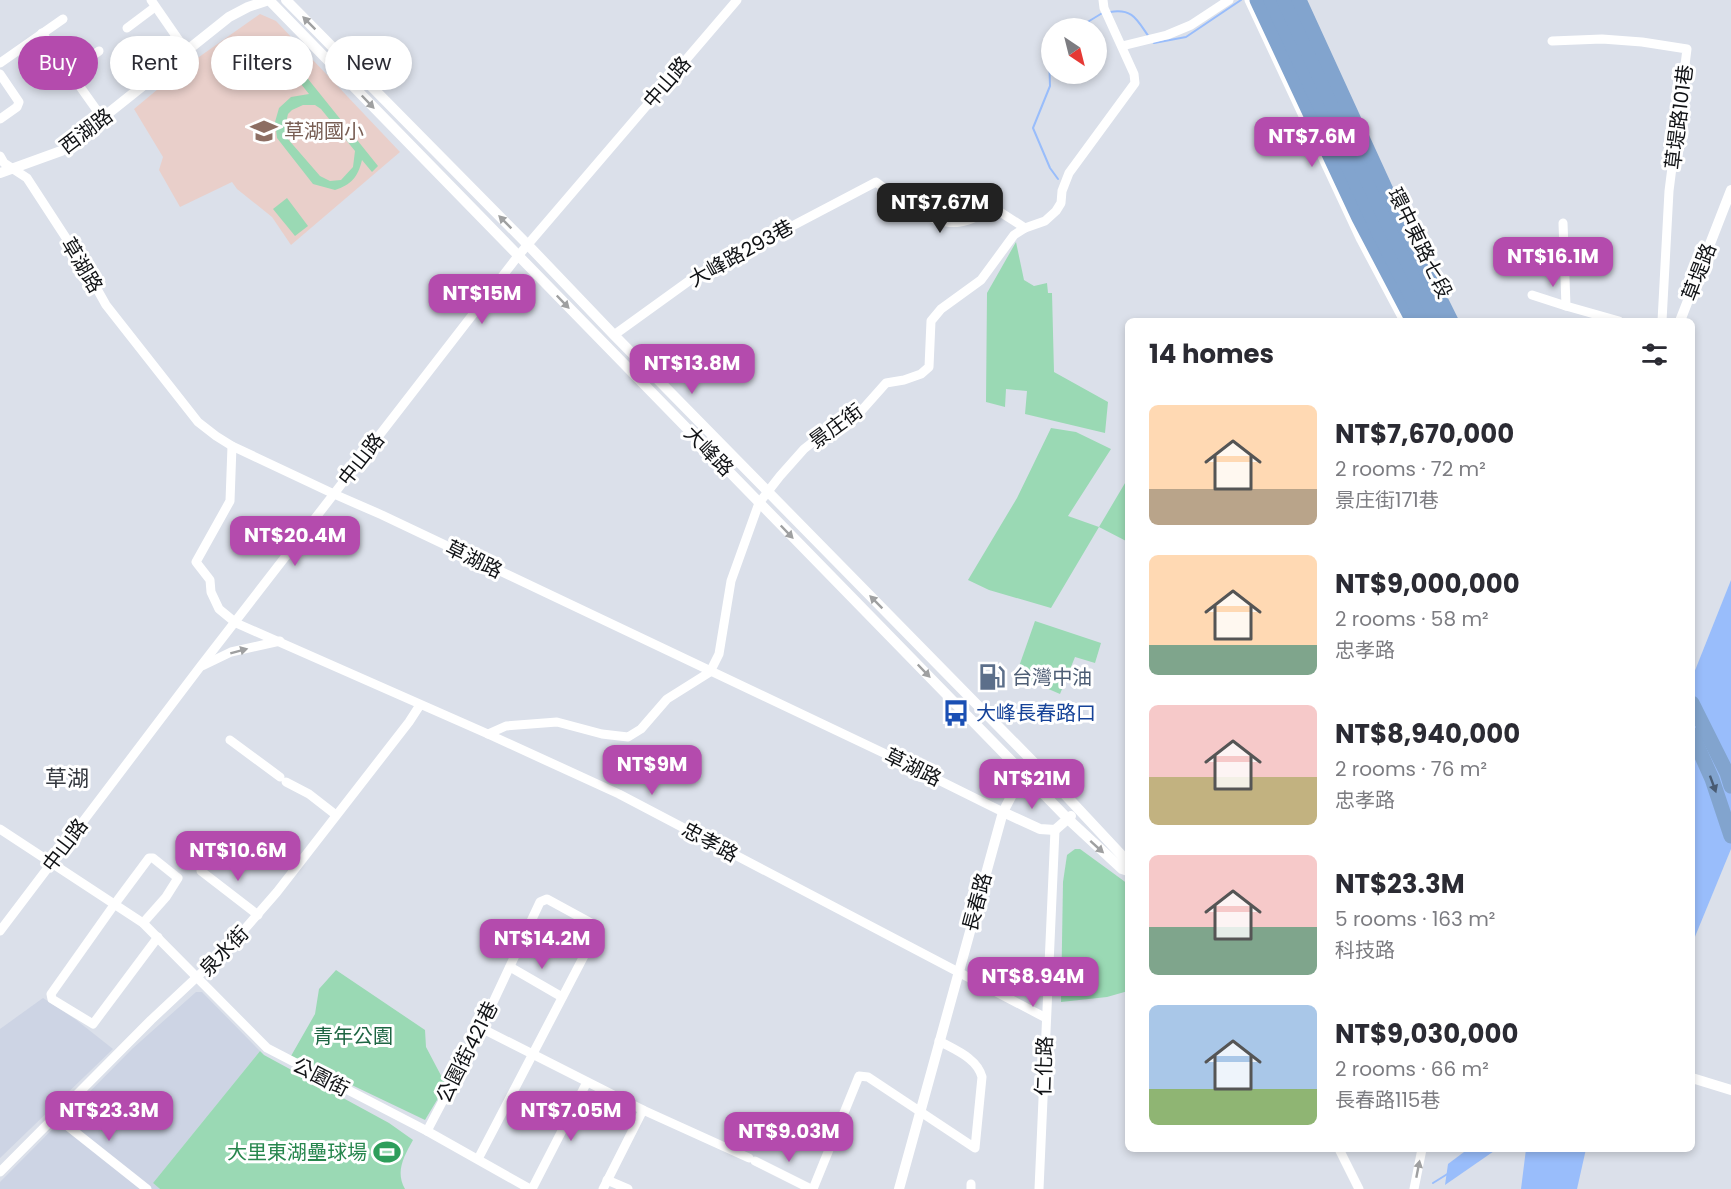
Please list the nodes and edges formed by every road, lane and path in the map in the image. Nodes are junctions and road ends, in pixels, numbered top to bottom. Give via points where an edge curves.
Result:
1 (269, 0) edge
2 (286, 0) edge
3 (737, 0) edge
4 (1103, 0) edge
5 (1229, 0) edge
6 (1249, 0) edge
7 (1257, 0) edge
8 (1269, 0) edge
9 (1284, 0) edge
10 (1289, 0) edge
11 (1299, 0) edge
12 (1307, 0) edge
13 (153, 4) edge
14 (63, 19) dead end
15 (128, 28) dead end
16 (42, 33) junction
17 (44, 36) edge
18 (176, 36) edge
19 (1552, 41) dead end
20 (199, 42) edge
21 (1122, 46) junction
22 (0, 63) edge
23 (0, 74) edge
24 (83, 90) edge
25 (140, 90) edge
26 (0, 119) edge
27 (104, 119) junction
28 (0, 156) edge
29 (14, 169) junction
30 (0, 174) edge
31 (1731, 190) edge
32 (1563, 223) dead end
33 (1410, 224) junction
34 (1025, 228) junction
35 (1396, 229) junction
36 (1376, 236) junction
37 (1361, 240) junction
38 (528, 245) junction
39 (519, 256) junction
40 (1532, 295) dead end
41 (1566, 306) junction
42 (1402, 318) edge
43 (1411, 318) edge
44 (1417, 318) edge
45 (1422, 318) edge
46 (1436, 318) edge
47 (1442, 318) edge
48 (1450, 318) edge
49 (1457, 318) edge
50 (1608, 318) edge
51 (1662, 318) edge
52 (1681, 318) edge
53 (614, 335) junction
54 (232, 446) junction
55 (768, 493) junction
56 (334, 495) junction
57 (759, 503) junction
58 (236, 623) junction
59 (280, 641) junction
60 (200, 667) junction
61 (710, 672) junction
62 (420, 705) junction
63 (1695, 709) edge
64 (488, 734) junction
65 (230, 740) dead end
66 (1695, 741) edge
67 (1032, 760) junction
68 (1023, 772) junction
69 (1731, 786) edge
70 (1078, 809) junction
71 (1003, 812) junction
72 (336, 815) junction
73 (1068, 819) junction
74 (0, 830) edge
75 (1055, 830) junction
76 (1731, 836) edge
77 (1125, 859) edge
78 (51, 864) junction
79 (1125, 870) edge
80 (201, 871) dead end
81 (114, 905) junction
82 (258, 915) junction
83 (143, 923) junction
84 (0, 931) edge
85 (158, 937) junction
86 (510, 967) junction
87 (959, 972) junction
88 (197, 978) junction
89 (562, 997) junction
90 (1046, 1018) junction
91 (481, 1028) junction
92 (939, 1041) junction
93 (532, 1052) junction
94 (1695, 1079) edge
95 (587, 1082) junction
96 (1731, 1090) edge
97 (643, 1110) junction
98 (920, 1113) junction
99 (55, 1116) junction
100 (427, 1131) junction
101 (1340, 1152) edge
102 (1421, 1152) edge
103 (478, 1159) junction
104 (0, 1172) edge
105 (605, 1185) edge
106 (147, 1189) edge
107 (531, 1189) edge
108 (628, 1189) edge
109 (812, 1189) edge
110 (899, 1189) edge
111 (1039, 1189) edge
112 (1359, 1189) edge
113 (1414, 1189) edge

1 - 20 street, 西湖路 via 229,17
1 -> 39 street, 大峰路
38 -> 2 street, 大峰路
3 - 38 street, 中山路
4 - 21 street, 景庄街
5 - 21 street via 1191,25
6 - 37 street
7 - 43 highway via 1359,218
8 - 36 street, 環中東路七段
8 - 45 highway
9 - 46 highway via 1386,220
10 - 35 street, 環中東路七段
11 - 48 highway
12 - 33 street, 環中東路七段
13 - 15 street
13 - 18 street
14 - 16 street
16 - 17 street
16 - 22 street
19 - 51 street, 草堤路101巷 via 1602,39 1687,49 1670,191
21 - 34 street, 景庄街 via 1135,83 1069,173 1056,212
23 - 26 street via 19,102
24 - 27 street
25 - 27 street, 西湖路
27 - 29 street, 西湖路 via 61,151
28 - 29 street, 草湖路
29 - 30 street, 西湖路
29 - 54 street, 草湖路 via 27,178 132,340 198,422
31 - 52 street, 草堤路
32 - 41 street
33 - 35 street
33 - 49 street, 環中東路七段
34 - 53 street, 大峰路293巷 via 996,210 958,223 945,221 915,211 876,182 693,278
34 - 55 street, 景庄街 via 1014,235 981,280 931,321 929,367 925,372 886,383 862,410 837,423 804,449
35 - 36 street
35 - 47 street, 環中東路七段
36 - 37 street
36 - 44 street, 環中東路七段
37 - 42 street
38 - 39 street, 中山路
38 - 53 street, 大峰路
39 - 56 street, 中山路
39 -> 57 street, 大峰路
40 - 41 street
41 - 50 street
53 - 55 street, 大峰路
54 - 56 street, 草湖路
54 - 58 street via 230,501 196,562 210,580 219,609
55 - 57 street, 景庄街
67 -> 55 street, 大峰路
56 - 58 street, 中山路
56 - 61 street, 草湖路
57 - 61 street, 景庄街 via 731,581 719,654
57 -> 68 street, 大峰路
58 - 59 street, 忠孝路
58 - 60 street, 中山路
60 -> 59 street via 231,652
59 - 62 street, 忠孝路
60 - 78 street, 中山路
61 - 64 street via 667,699 641,729 628,737 557,722 506,726
61 - 71 street, 草湖路
62 - 64 street, 忠孝路
62 - 72 street, 泉水街
63 - 69 highway
64 - 87 street, 忠孝路 via 619,794
65 - 72 street
66 -> 76 highway
67 - 68 street, 長春路
67 - 70 street, 大峰路
68 - 71 street, 長春路
68 - 73 street, 大峰路
70 - 73 street
70 - 77 street, 大峰路
71 - 75 street, 草湖路 via 1040,829
71 - 87 street, 長春路
72 - 82 street, 泉水街
73 - 75 street
73 -> 79 street, 大峰路
74 - 78 street, 公園街
75 - 90 street, 仁化路
78 - 81 street, 公園街
78 - 84 street, 中山路
80 - 82 street
81 - 83 street, 公園街
81 - 83 street via 144,864 153,858 178,878
81 - 85 street via 51,994 52,999 93,1024
82 - 88 street, 泉水街
83 - 85 street, 公園街
85 - 88 street, 公園街
86 - 89 street
86 - 89 street, 公園街421巷 via 540,902 547,899 591,923 598,929
86 - 91 street, 公園街421巷
87 - 90 street, 忠孝路
87 - 92 street, 長春路
88 - 99 street, 泉水街
88 - 100 street, 公園街 via 267,1048
89 - 93 street
90 - 111 street, 仁化路
91 - 93 street
91 - 100 street, 公園街421巷
92 - 98 street, 長春路
92 - 98 street via 980,1069 975,1148
93 - 95 street
93 - 103 street
94 - 96 street
95 - 97 street
95 - 107 street
97 - 105 street
97 - 109 street
98 - 109 street via 868,1077 859,1076
98 - 110 street, 長春路
99 - 104 street, 泉水街
99 - 106 street
100 - 103 street, 公園街
101 - 112 street
113 -> 102 street
103 - 107 street, 公園街
105 - 108 street

